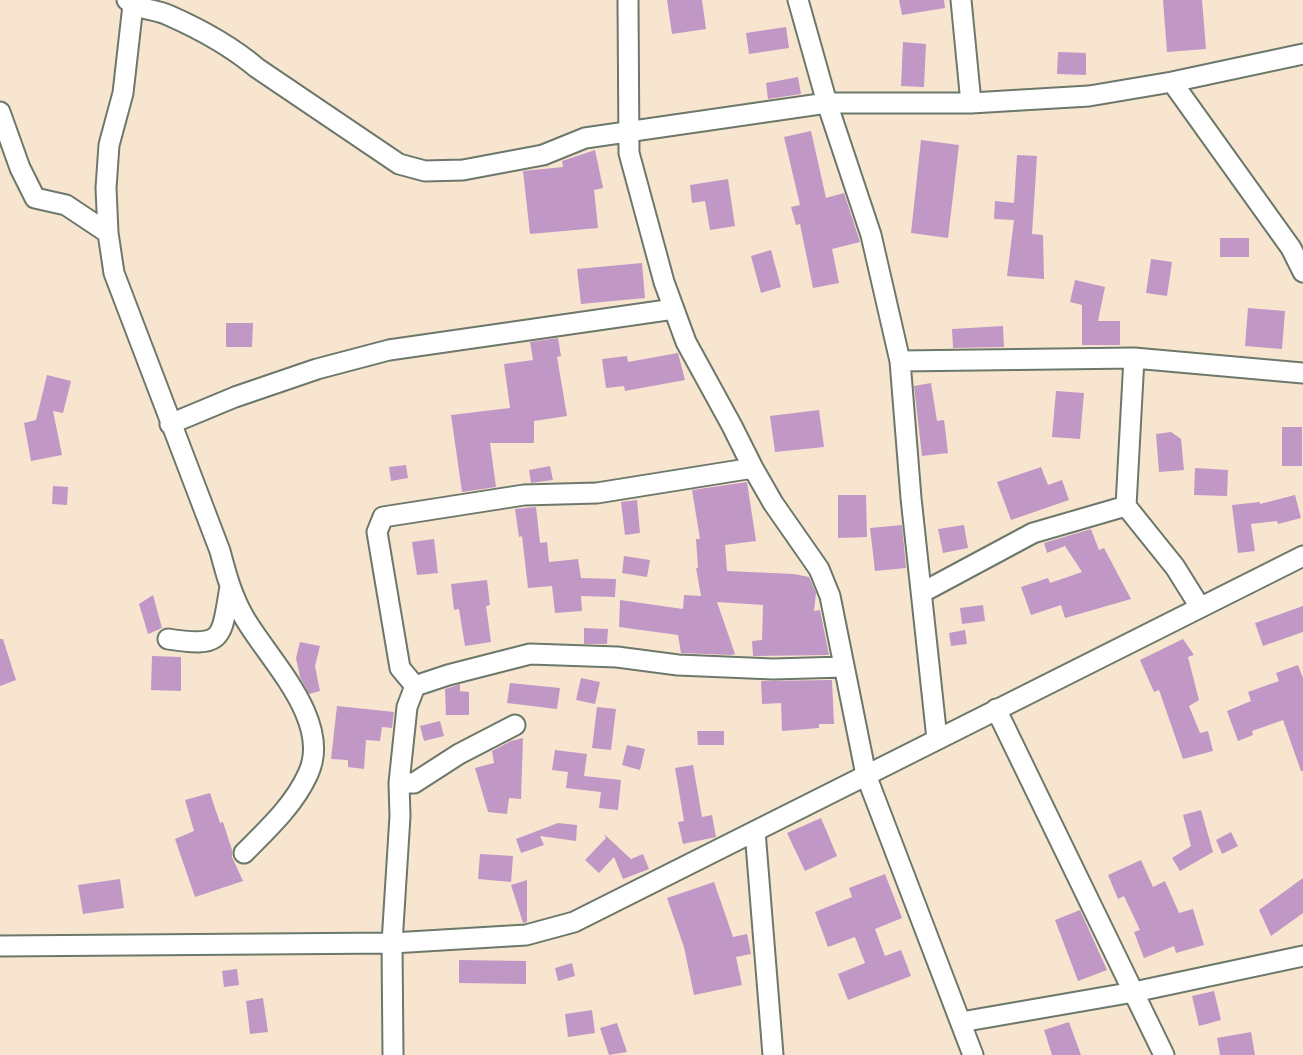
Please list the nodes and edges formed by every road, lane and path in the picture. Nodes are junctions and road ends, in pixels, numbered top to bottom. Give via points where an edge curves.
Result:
1 (628, 0) edge
2 (798, 0) edge
3 (961, 0) edge
4 (130, 2) edge
5 (1303, 54) edge
6 (1172, 82) junction
7 (827, 103) junction
8 (971, 103) junction
9 (0, 112) edge
10 (628, 131) junction
11 (108, 233) junction
12 (1303, 272) edge
13 (674, 309) junction
14 (1134, 358) junction
15 (900, 361) junction
16 (1303, 373) edge
17 (170, 424) junction
18 (753, 468) junction
19 (1126, 506) junction
20 (1303, 556) edge
21 (230, 587) junction
22 (923, 592) junction
23 (1200, 607) junction
24 (168, 639) dead end
25 (844, 667) junction
26 (415, 686) junction
27 (996, 709) junction
28 (515, 725) dead end
29 (937, 739) junction
30 (866, 775) junction
31 (399, 783) junction
32 (755, 831) junction
33 (244, 853) dead end
34 (392, 943) junction
35 (0, 946) edge
36 (1303, 956) edge
37 (1134, 992) junction
38 (961, 1022) junction
39 (393, 1055) edge
40 (774, 1055) edge
41 (974, 1055) edge
42 (1164, 1055) edge

1 - 10 street
2 - 7 street
3 - 8 street
4 - 10 street via 166,13 236,50 399,164 425,171 463,170 543,155 585,138
4 - 11 street via 123,93 109,145
5 - 6 street
6 - 8 street via 1089,96
6 - 12 street via 1291,248
7 - 8 street
7 - 10 street
7 - 15 street via 871,235
9 - 11 street via 36,198 66,205
10 - 13 street via 632,166
11 - 17 street via 114,273
13 - 17 street via 389,350 317,369
13 - 18 street via 686,342
14 - 15 street
14 - 16 street
14 - 19 street
15 - 22 street
17 - 21 street
18 - 25 street via 819,569 830,596
18 - 26 street via 597,493 524,495 383,517 377,532 400,668
19 - 22 street via 1033,533
19 - 23 street
20 - 23 street
21 - 24 street via 223,630 217,638 199,644
21 - 33 street via 244,618 301,705 314,750 309,774 281,816
22 - 29 street
23 - 27 street
25 - 26 street via 773,669 530,654
25 - 30 street
26 - 31 street via 407,707
27 - 29 street
27 - 37 street
28 - 31 street via 414,783
29 - 30 street
30 - 32 street
30 - 38 street
31 - 34 street
32 - 34 street via 574,922 526,935
32 - 40 street
34 - 35 street
34 - 39 street
36 - 37 street
37 - 38 street
37 - 42 street
38 - 41 street

